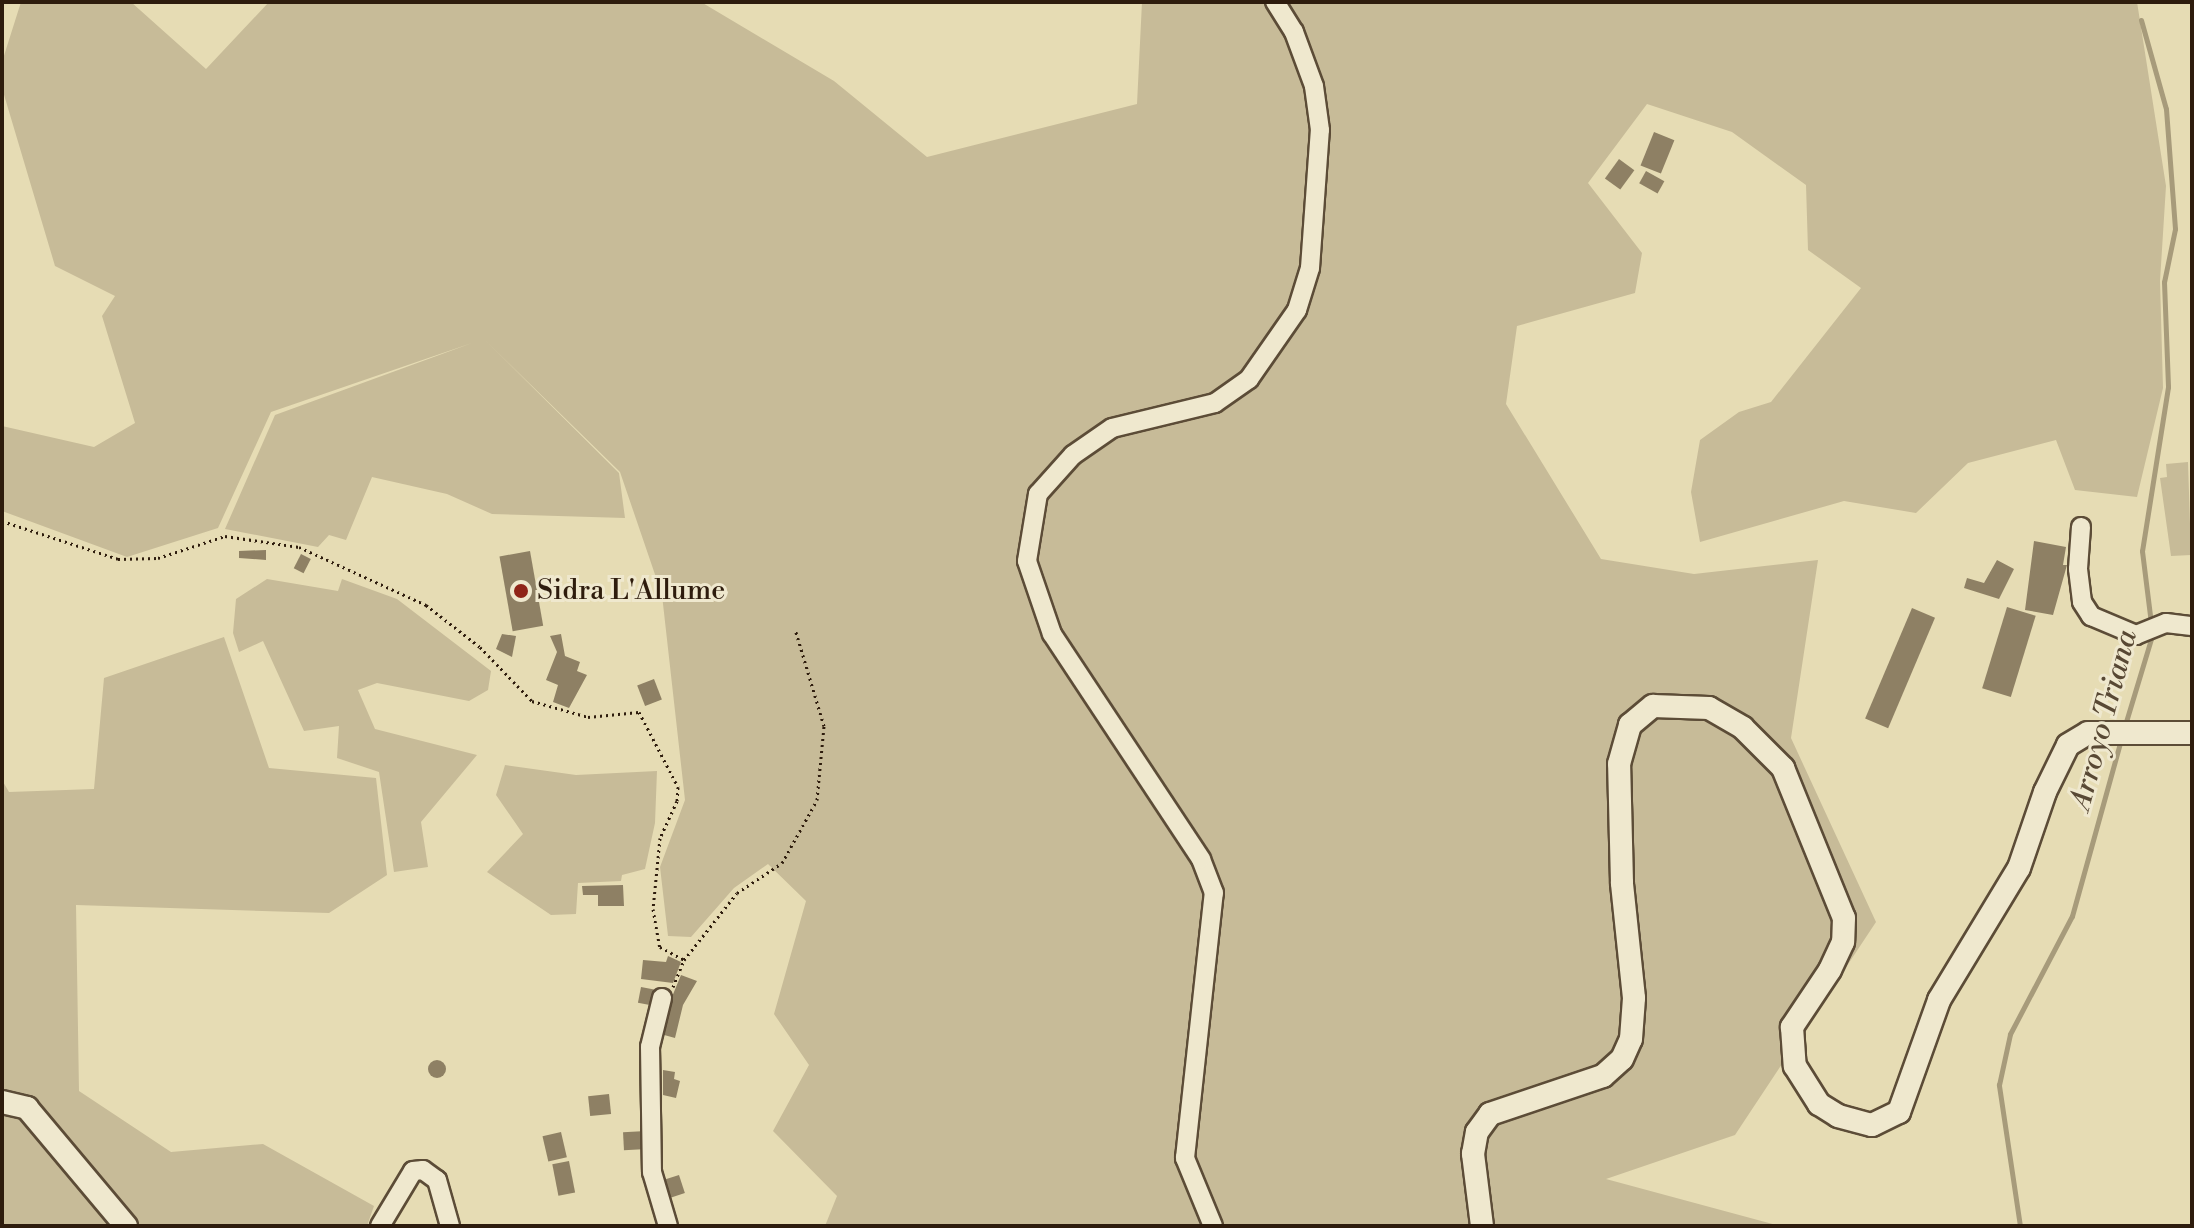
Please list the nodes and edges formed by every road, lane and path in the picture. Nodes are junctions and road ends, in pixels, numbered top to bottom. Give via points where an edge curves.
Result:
1 (1275, 2) edge
2 (2, 521) edge
3 (2081, 527) dead end
4 (2192, 626) edge
5 (795, 629) dead end
6 (2192, 733) edge
7 (684, 960) junction
8 (662, 998) joint
9 (2, 1102) edge
10 (126, 1226) edge
11 (380, 1226) edge
12 (450, 1226) edge
13 (668, 1226) edge
14 (1213, 1226) edge
15 (1482, 1226) edge

1 - 14 street via 1294,32 1314,86 1320,130 1310,268 1297,310 1249,379 1215,403 1112,428 1073,455 1038,494 1027,561 1052,634 1201,859 1214,893 1185,1158
2 - 7 path via 118,559 158,558 225,536 299,547 426,605 480,647 532,701 588,717 639,712 678,787 660,838 653,909 660,947
3 - 4 street via 2082,602 2091,616 2111,628 2143,634 2166,623
5 - 7 path via 824,726 817,800 782,863 737,893
6 - 15 street via 2088,733 2063,753 2019,868 1939,1000 1899,1112 1872,1125 1838,1116 1819,1104 1795,1066 1792,1027 1830,970 1843,942 1844,918 1783,768 1743,728 1709,708 1653,706 1630,725 1619,764 1622,883 1634,998 1631,1039 1622,1059 1603,1076 1490,1114 1477,1132 1473,1154
7 - 8 path via 673,987
8 - 13 street via 650,1047 652,1172
9 - 10 street via 27,1108
11 - 12 street via 413,1171 423,1170 437,1180

